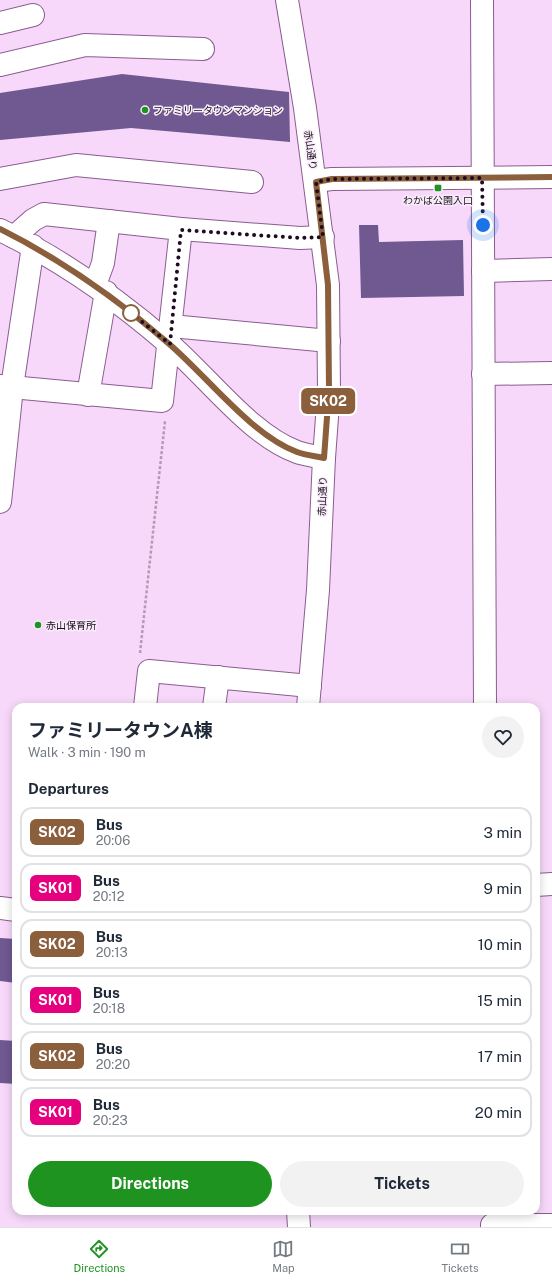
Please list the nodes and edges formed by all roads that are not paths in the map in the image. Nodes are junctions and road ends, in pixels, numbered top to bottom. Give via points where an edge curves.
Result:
1 (287, 0) edge
2 (482, 0) edge
3 (33, 15) dead end
4 (0, 22) edge
5 (204, 49) dead end
6 (0, 65) edge
7 (552, 177) edge
8 (482, 178) junction
9 (0, 179) edge
10 (252, 182) dead end
11 (316, 182) junction
12 (109, 221) junction
13 (181, 230) junction
14 (16, 237) edge
15 (323, 237) junction
16 (552, 269) edge
17 (483, 271) junction
18 (101, 288) junction
19 (170, 335) junction
20 (329, 341) junction
21 (552, 373) edge
22 (483, 374) junction
23 (6, 387) edge
24 (88, 395) junction
25 (324, 458) junction
26 (0, 502) edge
27 (218, 677) junction
28 (309, 697) edge
29 (145, 703) edge
30 (215, 703) edge
31 (485, 703) edge
32 (552, 884) edge
33 (540, 885) edge
34 (0, 908) edge
35 (12, 910) edge
36 (298, 1215) edge
37 (552, 1225) edge
38 (299, 1227) edge
39 (492, 1227) edge

1 - 11 street, 赤山通り
2 - 8 street
3 - 4 street
5 - 6 street via 85,45
7 - 8 street
8 - 11 street via 332,179
8 - 17 street
9 - 10 street via 76,164
11 - 15 street, 赤山通り
12 - 13 street
12 - 14 street via 44,214 33,220
12 - 18 street
13 - 15 street via 300,238
13 - 19 street
14 - 18 street
14 - 23 street
15 - 20 street, 赤山通り via 328,285
16 - 17 street
17 - 22 street
18 - 19 street
18 - 24 street
19 - 20 street
19 - 24 street via 162,402
19 - 25 street via 259,431 298,452
20 - 25 street, 赤山通り via 329,390
21 - 22 street
22 - 31 street
23 - 24 street
23 - 26 street
25 - 28 street, 赤山通り via 318,590
27 - 28 street
27 - 29 street via 149,671
27 - 30 street
32 - 33 street
34 - 35 street
36 - 38 street
37 - 39 street

